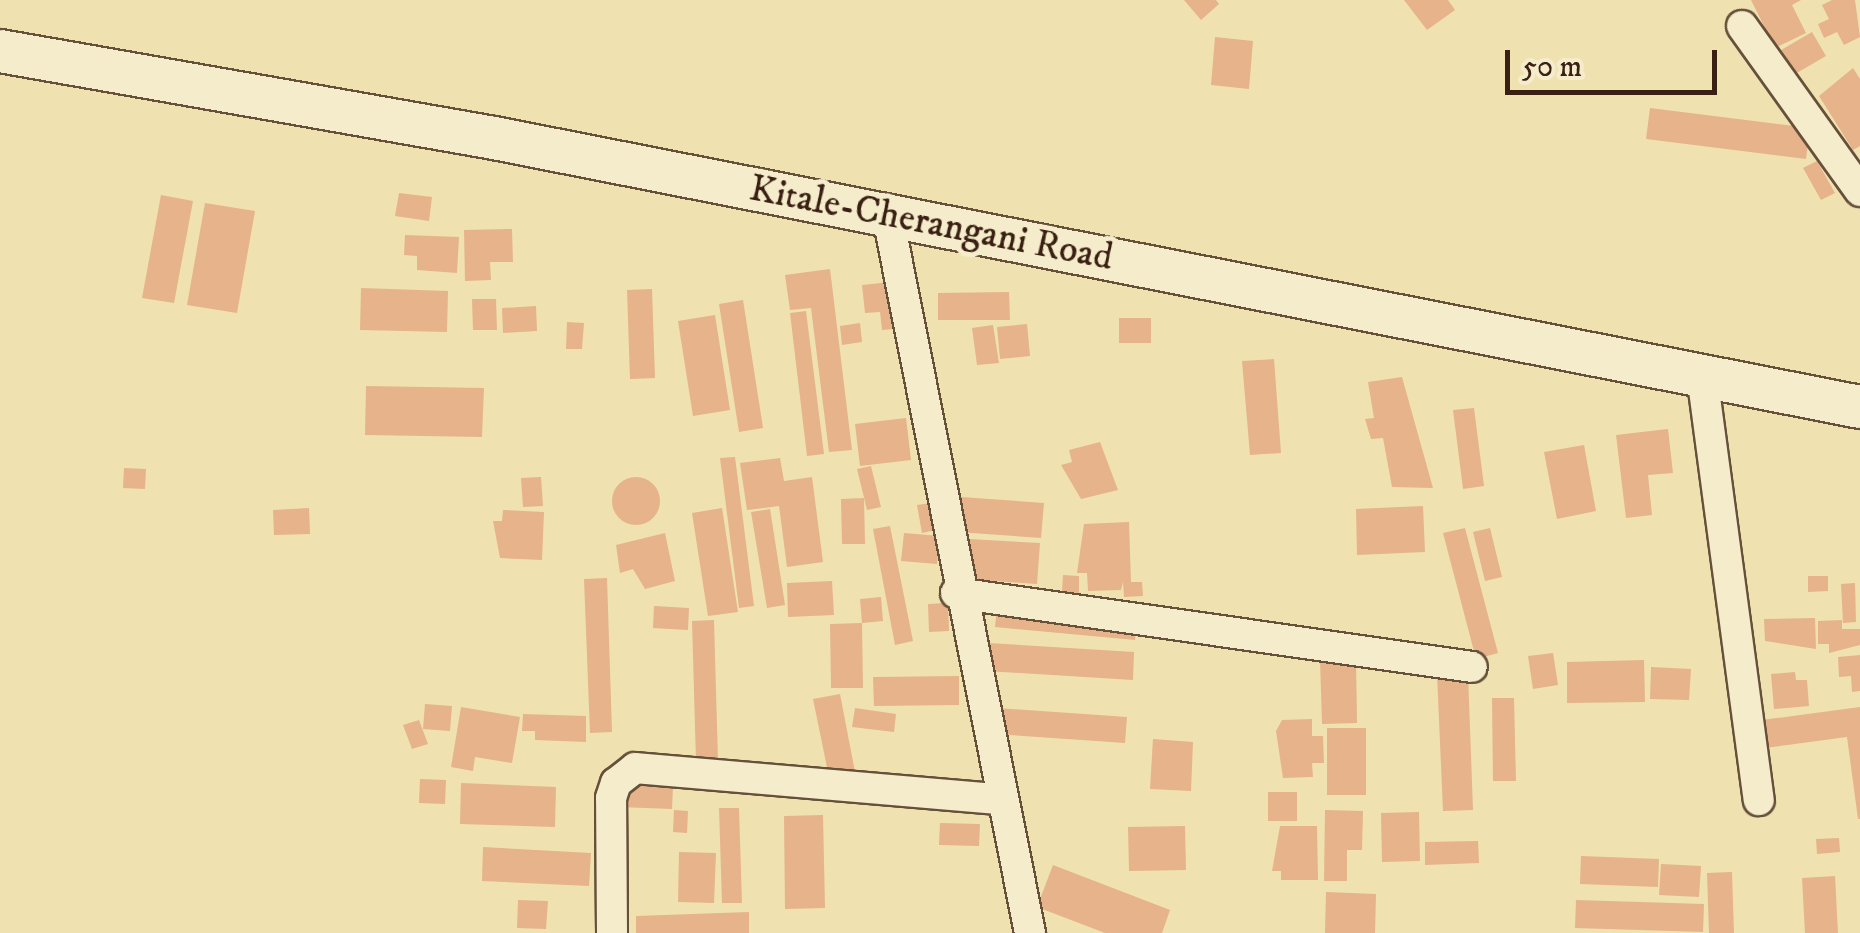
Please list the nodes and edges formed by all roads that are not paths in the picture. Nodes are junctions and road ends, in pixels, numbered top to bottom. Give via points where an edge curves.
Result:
1 (1742, 26) dead end
2 (0, 51) edge
3 (1860, 190) edge
4 (888, 217) junction
5 (1702, 375) junction
6 (1860, 407) edge
7 (956, 593) junction
8 (1472, 667) dead end
9 (998, 800) junction
10 (1759, 800) dead end
11 (612, 933) edge
12 (1030, 933) edge

1 - 3 street
2 - 4 main road, Kitale-Cherangani Road
4 - 5 main road, Kitale-Cherangani Road
4 - 7 street via 915,327
5 - 6 main road, Kitale-Cherangani Road
5 - 10 street
7 - 8 street
7 - 9 street
9 - 11 street via 636,768 616,782 611,798
9 - 12 street

